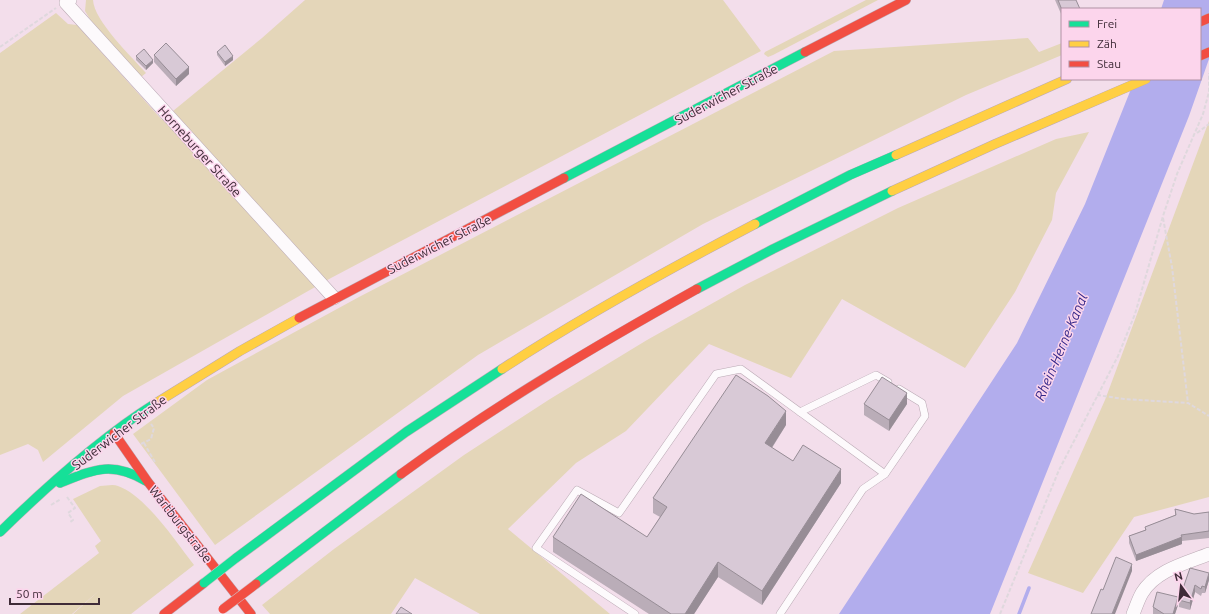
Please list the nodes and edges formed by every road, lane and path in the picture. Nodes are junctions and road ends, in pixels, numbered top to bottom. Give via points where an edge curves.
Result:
1 (906, 0) edge
2 (68, 2) edge
3 (0, 47) edge
4 (1209, 73) edge
5 (1065, 80) edge
6 (1144, 80) edge
7 (1209, 93) edge
8 (1209, 124) edge
9 (1196, 134) junction
10 (1163, 216) junction
11 (334, 298) junction
12 (1097, 395) junction
13 (1188, 403) junction
14 (143, 411) junction
15 (800, 412) junction
16 (1209, 416) edge
17 (114, 433) junction
18 (126, 452) junction
19 (885, 474) junction
20 (148, 482) junction
21 (44, 489) junction
22 (66, 496) dead end
23 (69, 523) dead end
24 (0, 532) edge
25 (1209, 554) edge
26 (220, 611) edge
27 (164, 614) edge
28 (251, 614) edge
29 (635, 614) edge
30 (780, 614) edge
31 (1000, 614) edge
32 (1133, 614) edge

1 - 11 main road, Suderwicher Straße
2 - 3 path
2 - 11 street, Horneburger Straße
4 - 7 path
5 - 27 main road, bridge via 850,175 682,262 555,335 406,432
6 - 26 main road, bridge via 867,201 670,305 561,368 426,456
7 - 9 path
8 - 9 path
9 - 10 path via 1177,174
10 - 12 path via 1135,314 1118,356
10 - 13 path via 1172,266
11 - 14 main road, Suderwicher Straße via 240,351
12 - 13 path
12 - 31 path via 1059,470
13 - 16 path
14 - 17 main road, Suderwicher Straße
14 - 18 path via 154,428 151,439
15 - 19 lane
15 - 19 lane via 876,375 922,403 925,416
15 - 29 lane via 741,369 716,374 619,513 577,490 536,548
17 - 18 main road, Wartburgstraße
17 - 21 main road, Suderwicher Straße
18 - 20 main road, Wartburgstraße
19 - 30 lane via 863,489
20 - 21 main road via 125,470 100,469
20 - 28 main road, Wartburgstraße
21 - 24 main road, Suderwicher Straße
22 - 23 path via 75,508 68,513 73,520
25 - 32 street via 1168,570 1154,579 1142,593

